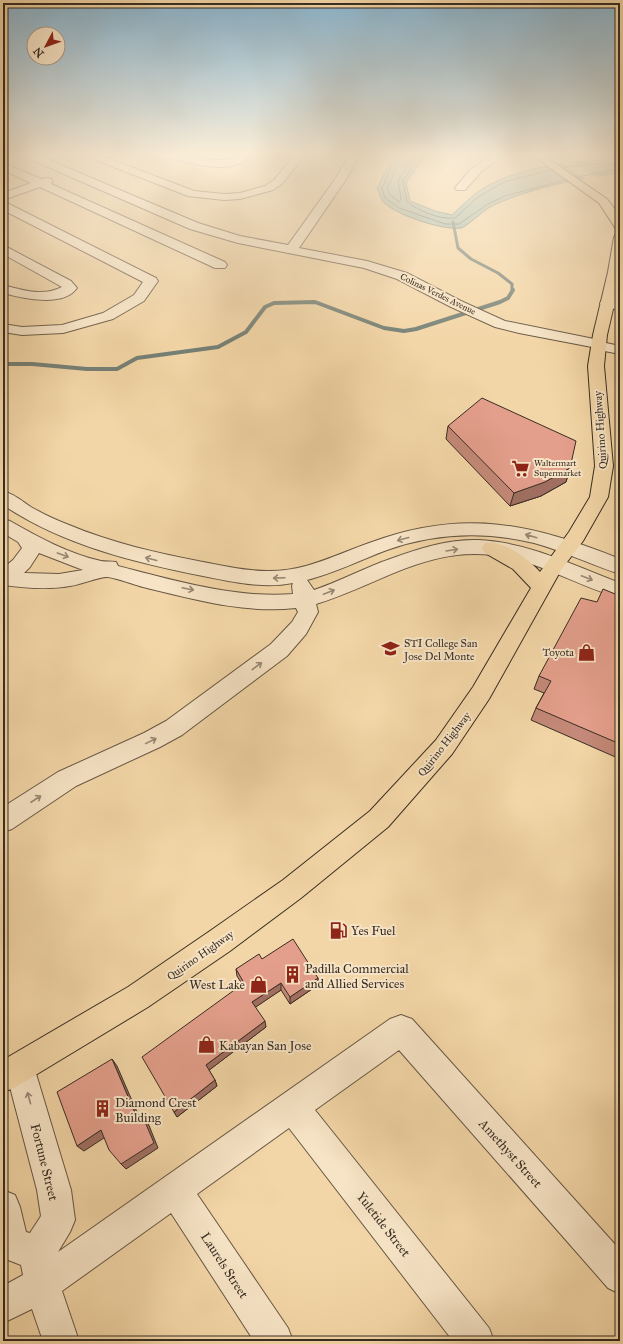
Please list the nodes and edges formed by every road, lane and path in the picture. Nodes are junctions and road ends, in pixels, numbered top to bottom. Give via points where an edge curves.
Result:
1 (24, 218) edge
2 (117, 218) edge
3 (176, 218) edge
4 (314, 218) edge
5 (620, 237) edge
6 (294, 246) junction
7 (3, 249) edge
8 (220, 265) dead end
9 (3, 289) edge
10 (614, 305) edge
11 (3, 328) edge
12 (599, 342) junction
13 (620, 350) edge
14 (3, 497) edge
15 (3, 525) edge
16 (25, 538) junction
17 (568, 547) junction
18 (123, 551) junction
19 (620, 567) edge
20 (106, 570) junction
21 (301, 575) junction
22 (547, 576) junction
23 (3, 578) edge
24 (620, 591) edge
25 (304, 600) junction
26 (3, 821) edge
27 (12, 1072) edge
28 (293, 1107) junction
29 (175, 1190) junction
30 (3, 1208) edge
31 (40, 1268) junction
32 (620, 1276) edge
33 (3, 1306) edge
34 (61, 1341) edge
35 (275, 1341) edge
36 (476, 1341) edge

1 - 11 street via 151,281 139,298 108,316 63,329 22,331
2 - 8 street
3 - 6 street, Colinas Verdes Avenue via 194,226 238,239
4 - 6 street
5 - 10 main road, Quirino Highway
6 - 12 street, Colinas Verdes Avenue via 354,258 402,276 519,330
7 - 9 street via 70,288 46,296
10 - 12 main road, Quirino Highway
12 - 13 street, Colinas Verdes Avenue
12 - 17 main road, Quirino Highway via 596,366 603,473 599,497
14 - 18 street via 57,527
15 - 16 street
16 -> 20 street
16 - 23 street via 32,548 27,559
17 - 19 street
17 -> 21 street via 513,532 479,528 446,529 391,542
17 - 22 main road, Quirino Highway
18 - 20 street
21 -> 18 street via 275,578 241,576 159,561
20 - 23 street via 55,582
20 -> 25 street via 155,583 246,600
21 - 25 street
22 -> 24 street
25 -> 22 street via 410,560 449,550 477,547 519,554
22 - 27 main road, Quirino Highway via 468,713 432,761 379,819 346,847 220,941 138,997
26 -> 25 street via 67,779 174,728 279,650 299,628 308,612
31 -> 27 street, Fortune Street via 58,1220 54,1190
28 - 29 street
28 - 32 street, Amethyst Street via 401,1030
28 - 36 street, Yuletide Street
29 - 31 street
29 - 35 street, Laurels Street
30 - 31 street via 12,1244
31 - 33 street
31 - 34 street

